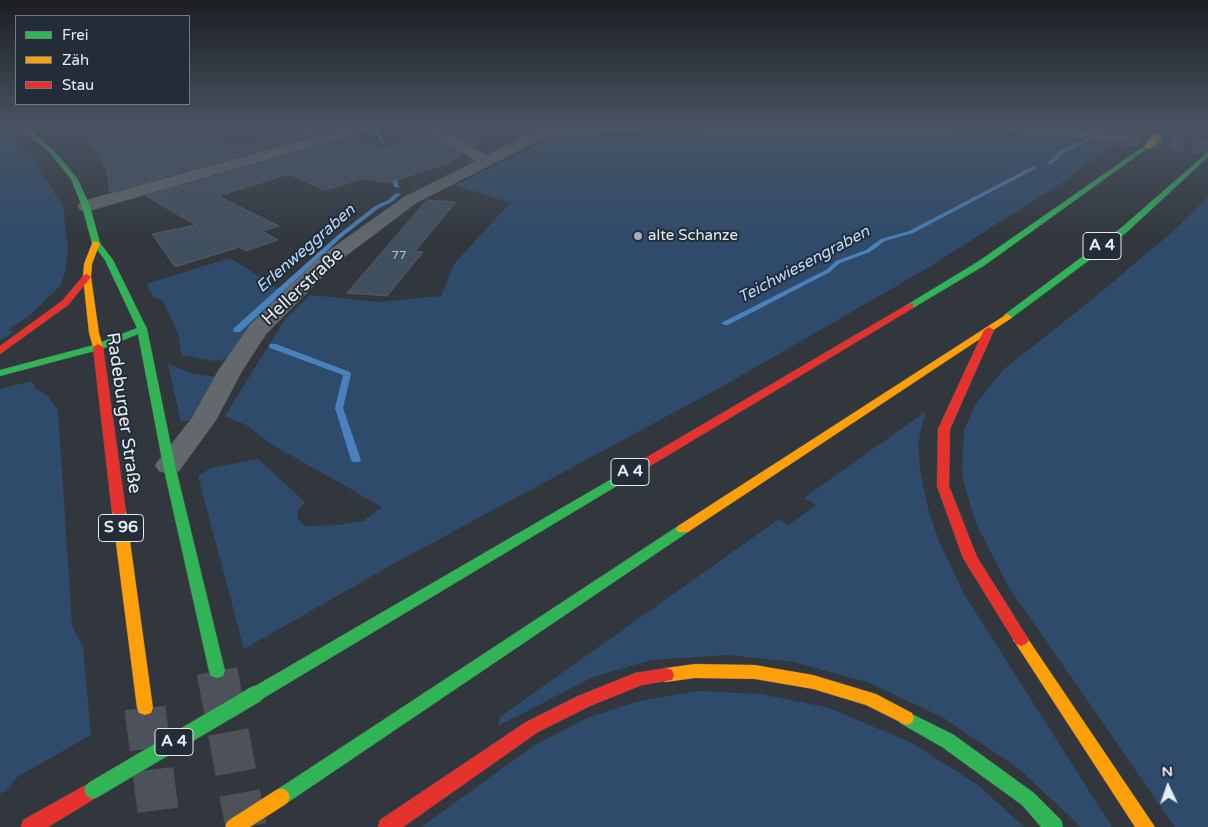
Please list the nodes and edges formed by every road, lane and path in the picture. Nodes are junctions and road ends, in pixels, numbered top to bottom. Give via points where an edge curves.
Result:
1 (65, 167) edge
2 (225, 167) edge
3 (476, 167) edge
4 (1117, 167) edge
5 (1194, 167) edge
6 (86, 206) junction
7 (96, 243) junction
8 (87, 278) junction
9 (142, 329) junction
10 (988, 330) junction
11 (94, 333) junction
12 (79, 335) dead end
13 (98, 347) junction
14 (21, 348) dead end
15 (0, 351) edge
16 (0, 355) edge
17 (0, 373) edge
18 (169, 464) junction
19 (217, 671) tunnel mouth
20 (145, 708) tunnel mouth
21 (30, 827) edge
22 (234, 827) edge
23 (387, 827) edge
24 (1054, 827) edge
25 (1146, 827) edge

1 - 6 main road, Radeburger Straße via 74,178
2 - 6 street
3 - 18 street, Hellerstraße via 410,200 328,260 270,316 230,371 203,420
4 - 21 main road, A 4, bridge via 982,263
5 - 10 main road, A 4 via 1124,230
6 - 7 main road, Radeburger Straße
7 - 8 main road, Radeburger Straße / S 96 via 88,264
7 - 9 main road, Radeburger Straße via 109,260
8 - 11 main road, Radeburger Straße / S 96
8 - 15 main road via 44,320
9 - 11 main road
9 - 13 main road
9 - 18 main road, Radeburger Straße
10 - 22 main road, A 4, bridge
10 - 25 main road via 944,429 943,486 970,558 1001,610
11 - 12 main road
11 - 13 main road, Radeburger Straße / S 96
13 - 17 main road
13 - 20 main road, Radeburger Straße / S 96
14 - 16 main road
18 - 19 main road, Radeburger Straße
23 - 24 main road via 541,722 641,678 695,670 755,672 803,680 870,699 948,741 1028,799

